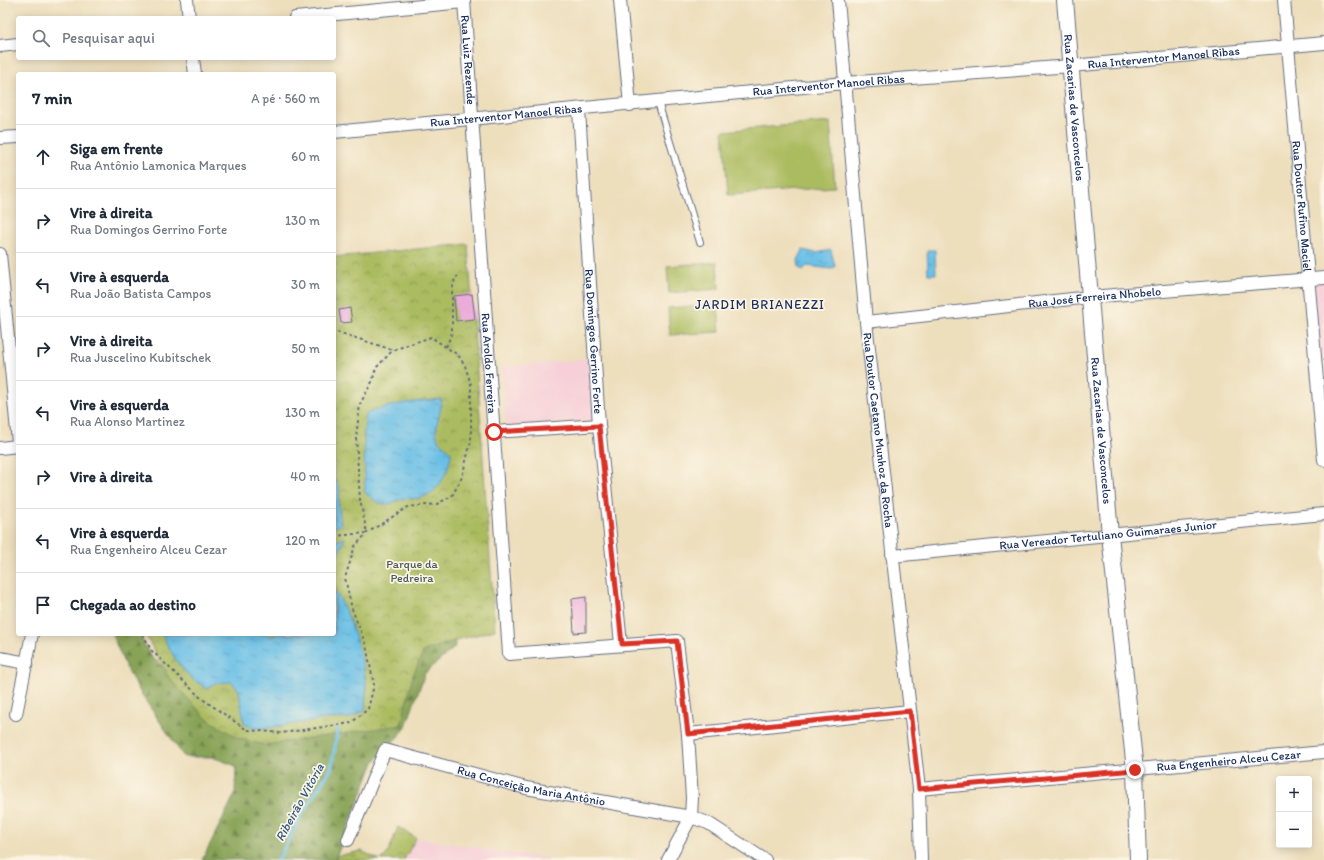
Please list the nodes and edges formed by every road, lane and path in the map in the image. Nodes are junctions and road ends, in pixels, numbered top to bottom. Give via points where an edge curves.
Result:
1 (187, 0) edge
2 (620, 0) edge
3 (838, 0) edge
4 (1065, 0) edge
5 (1284, 0) edge
6 (464, 1) edge
7 (189, 16) edge
8 (315, 16) edge
9 (1324, 43) edge
10 (16, 44) edge
11 (0, 46) edge
12 (1288, 47) junction
13 (193, 60) edge
14 (1071, 66) junction
15 (195, 72) edge
16 (845, 83) junction
17 (658, 102) junction
18 (630, 105) junction
19 (579, 110) junction
20 (473, 119) junction
21 (336, 132) edge
22 (16, 137) edge
23 (0, 138) edge
24 (700, 242) dead end
25 (0, 254) edge
26 (458, 276) dead end
27 (1324, 278) edge
28 (1308, 280) junction
29 (1090, 298) junction
30 (866, 322) junction
31 (336, 332) edge
32 (446, 347) junction
33 (394, 350) junction
34 (16, 421) edge
35 (599, 426) junction
36 (494, 432) junction
37 (16, 446) edge
38 (0, 448) edge
39 (1324, 460) edge
40 (1324, 514) edge
41 (367, 533) junction
42 (1110, 535) junction
43 (336, 536) edge
44 (892, 556) junction
45 (32, 636) edge
46 (144, 636) edge
47 (622, 644) junction
48 (0, 658) edge
49 (27, 663) junction
50 (910, 711) junction
51 (16, 714) dead end
52 (688, 734) junction
53 (1324, 752) edge
54 (1135, 770) junction
55 (919, 789) junction
56 (691, 818) junction
57 (348, 840) dead end
58 (668, 860) edge
59 (765, 860) edge
60 (921, 860) edge
61 (1138, 860) edge

1 - 7 street
2 - 18 street
3 - 16 street, Rua Doutor Caetano Munhoz da Rocha
4 - 14 street, Rua Zacarias de Vasconcelos
5 - 12 street, Rua Doutor Rufino Maciel
6 - 8 street
6 - 20 street, Rua Luiz Rezende
9 - 12 street, Rua Interventor Manoel Ribas
10 - 11 street
12 - 14 street, Rua Interventor Manoel Ribas
12 - 28 street, Rua Doutor Rufino Maciel
13 - 15 street
14 - 16 street, Rua Interventor Manoel Ribas
14 - 29 street, Rua Zacarias de Vasconcelos
16 - 17 street, Rua Interventor Manoel Ribas
16 - 30 street, Rua Doutor Caetano Munhoz da Rocha
17 - 18 street, Rua Interventor Manoel Ribas
17 - 24 lane
18 - 19 street, Rua Interventor Manoel Ribas
19 - 20 street, Rua Interventor Manoel Ribas
19 - 35 street, Rua Domingos Gerrino Forte
20 - 21 street, Rua Interventor Manoel Ribas
20 - 36 street, Rua Aroldo Ferreira
22 - 23 street
25 - 34 street
26 - 32 path via 455,278 452,291 452,333
27 - 28 street, Rua José Ferreira Nhobelo
28 - 29 street, Rua José Ferreira Nhobelo
28 - 39 street, Rua Doutor Rufino Maciel
29 - 30 street, Rua José Ferreira Nhobelo
29 - 42 street, Rua Zacarias de Vasconcelos
30 - 44 street, Rua Doutor Caetano Munhoz da Rocha
31 - 33 path
32 - 33 path via 431,337
32 - 41 path via 458,355 471,384 471,441 462,477 452,496 437,504 408,507
33 - 41 path via 376,368 372,382 360,404 356,438 360,500
35 - 36 street
35 - 47 street, Rua Domingos Gerrino Forte
36 - 47 street, Rua Aroldo Ferreira via 510,654
37 - 38 street
40 - 42 street, Rua Vereador Tertuliano Guimaraes Junior
41 - 43 path
41 - 46 path via 355,546 345,578 352,609 366,645 374,685 368,709 351,723 282,733 247,730 201,698 151,650
42 - 44 street, Rua Vereador Tertuliano Guimaraes Junior
42 - 54 street, Rua Zacarias de Vasconcelos
44 - 50 street, Rua Doutor Caetano Munhoz da Rocha
45 - 49 street
47 - 52 street via 677,641
48 - 49 street
49 - 51 street
50 - 52 street
50 - 55 street, Rua Doutor Caetano Munhoz da Rocha
52 - 56 street
53 - 54 street, Rua Engenheiro Alceu Cezar
54 - 55 street, Rua Engenheiro Alceu Cezar
54 - 61 street, Rua Zacarias de Vasconcelos
55 - 60 street, Rua Doutor Caetano Munhoz da Rocha
56 - 57 street, Rua Conceição Maria Antônio via 526,788 384,750
56 - 58 street
56 - 59 street, Rua Conceição Maria Antônio via 708,824

